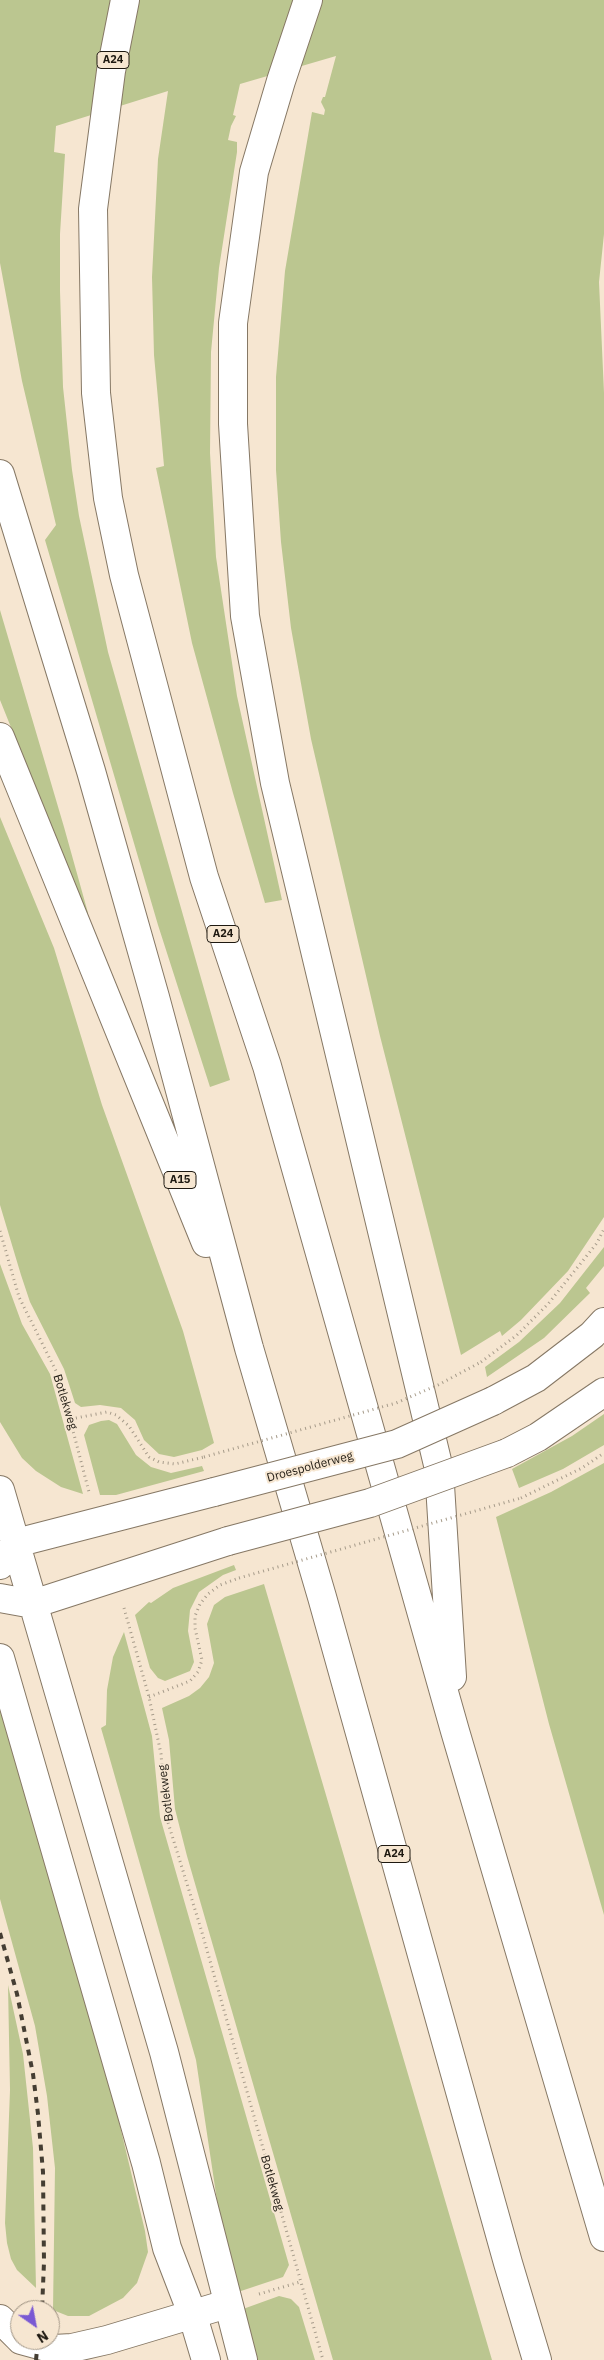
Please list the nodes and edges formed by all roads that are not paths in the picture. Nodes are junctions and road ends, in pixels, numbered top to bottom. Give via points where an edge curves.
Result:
1 (125, 0) edge
2 (308, 0) edge
3 (0, 474) edge
4 (0, 738) edge
5 (604, 1322) edge
6 (249, 1348) junction
7 (604, 1392) edge
8 (0, 1490) edge
9 (16, 1543) junction
10 (0, 1566) edge
11 (0, 1598) edge
12 (34, 1604) junction
13 (0, 1658) edge
14 (455, 1731) junction
15 (604, 2237) edge
16 (227, 2304) junction
17 (192, 2313) junction
18 (0, 2319) edge
19 (10, 2330) edge
20 (60, 2349) edge
21 (206, 2360) edge
22 (243, 2360) edge
23 (537, 2360) edge

1 - 14 main road, A24 via 93,209 96,393 108,498 124,575 204,876 268,1066
2 - 14 main road, A24 via 254,172 233,323 232,424 245,616 275,783 438,1469
3 - 6 main road, A24 via 94,780
4 - 6 main road, A15
5 - 9 main road, Droespolderweg, bridge via 536,1378 397,1444
6 - 23 main road, A24
7 - 12 main road, bridge via 538,1437 507,1452 370,1502 228,1541
8 - 9 main road
9 - 10 main road
9 - 12 main road
11 - 12 main road
12 - 16 main road via 164,2052
13 - 17 main road via 146,2163 167,2248
14 - 15 main road, A24
16 - 17 main road
16 - 22 main road
17 - 20 main road via 107,2340
17 - 21 main road
18 - 19 main road

